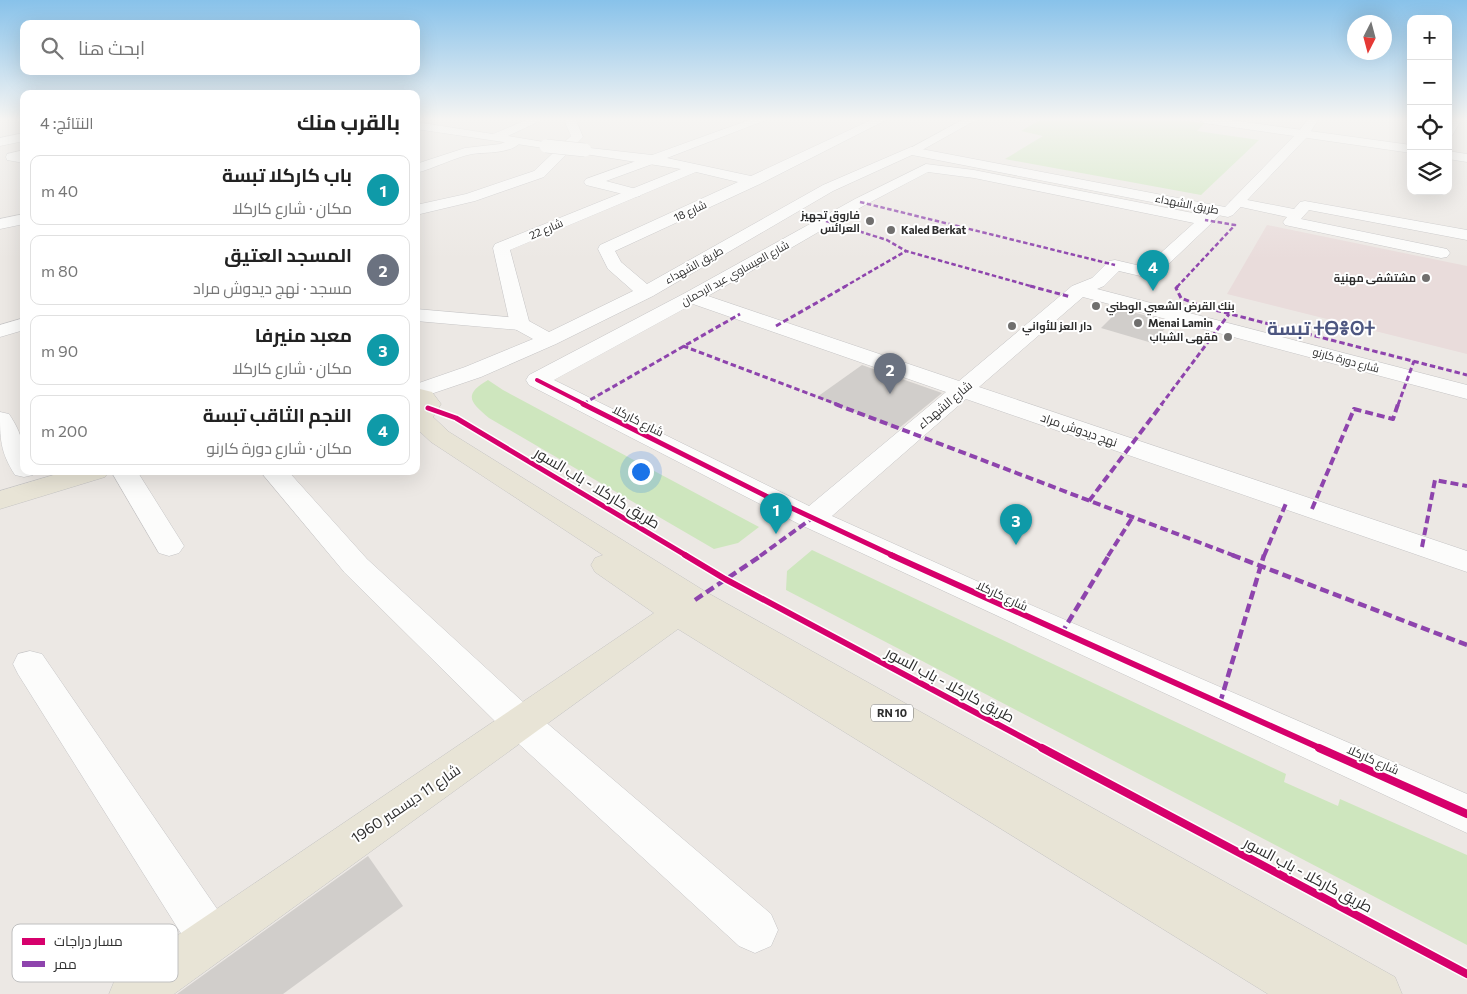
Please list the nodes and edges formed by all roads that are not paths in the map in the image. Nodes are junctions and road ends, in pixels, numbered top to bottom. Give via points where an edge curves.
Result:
1 (547, 166) edge
2 (633, 166) edge
3 (687, 166) edge
4 (786, 166) edge
5 (876, 166) edge
6 (992, 166) edge
7 (1267, 166) edge
8 (695, 168) junction
9 (756, 181) junction
10 (635, 193) junction
11 (420, 209) edge
12 (1220, 209) junction
13 (1296, 214) junction
14 (20, 220) edge
15 (0, 224) edge
16 (1467, 235) edge
17 (1441, 253) dead end
18 (1079, 290) junction
19 (646, 292) junction
20 (692, 297) junction
21 (420, 315) edge
22 (520, 324) junction
23 (20, 325) edge
24 (0, 331) edge
25 (549, 340) junction
26 (538, 380) joint
27 (963, 390) junction
28 (1467, 392) edge
29 (420, 409) edge
30 (420, 411) edge
31 (0, 419) edge
32 (20, 461) edge
33 (41, 475) edge
34 (126, 475) edge
35 (276, 475) edge
36 (27, 476) edge
37 (0, 500) edge
38 (810, 519) junction
39 (169, 546) dead end
40 (1467, 562) edge
41 (686, 606) junction
42 (30, 664) dead end
43 (522, 724) junction
44 (1467, 814) edge
45 (755, 930) dead end
46 (210, 938) junction
47 (178, 961) edge
48 (150, 982) edge
49 (133, 994) edge
50 (1313, 994) edge
51 (1378, 994) edge

1 - 11 street via 539,174 470,198
2 - 10 street via 591,182
3 - 8 street
4 - 9 street, شارع 18
5 - 19 street, طريق الشهداء via 828,188
6 - 12 street, طريق الشهداء
7 - 12 street
8 - 9 street
8 - 10 street, شارع 22
9 - 19 street, شارع 18 via 606,248 614,265
10 - 22 street, شارع 22 via 501,248
12 - 13 street
12 - 18 street, شارع الشهداء via 1148,273 1116,265 1098,282
12 - 20 street, شارع العيساوي عبد الرحمان via 924,168
13 - 16 street via 1305,205
13 - 17 street via 1291,222
14 - 15 street
18 - 27 street, شارع الشهداء
18 - 28 street, شارع دورة كارنو
19 - 25 street, طريق الشهداء
20 - 26 street, شارع العيساوي عبد الرحمان
20 - 27 street, نهج ديدوش مراد
21 - 22 street
22 - 25 street
23 - 24 street
25 - 29 street, طريق الشهداء via 473,372
26 - 38 street, شارع كاركلا
27 - 38 street, شارع الشهداء
27 - 40 street, نهج ديدوش مراد
30 - 41 main road, RN 10
31 - 32 street
33 - 36 main road
34 - 39 street
35 - 43 street via 356,566
36 - 37 main road
38 - 44 street, شارع كاركلا
41 - 43 main road, شارع 11 ديسمبر 1960
41 - 50 main road, RN 10
41 - 51 main road, RN 10
42 - 46 street
43 - 45 street
43 - 46 main road, شارع 11 ديسمبر 1960
46 - 47 main road, شارع 11 ديسمبر 1960
48 - 49 main road, شارع 11 ديسمبر 1960

